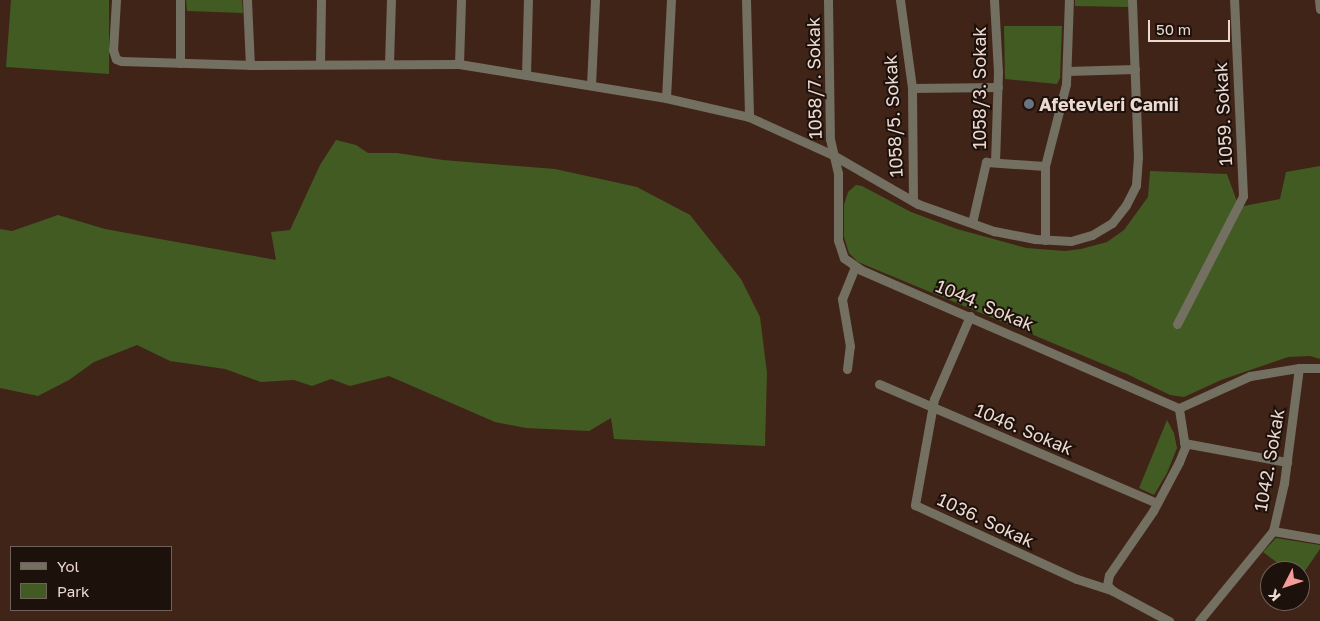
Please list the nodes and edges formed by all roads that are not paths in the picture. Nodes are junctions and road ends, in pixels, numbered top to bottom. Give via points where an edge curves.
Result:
1 (116, 0) edge
2 (180, 0) edge
3 (246, 0) edge
4 (321, 0) edge
5 (391, 0) edge
6 (462, 0) edge
7 (528, 0) edge
8 (595, 0) edge
9 (671, 0) edge
10 (746, 0) edge
11 (828, 0) edge
12 (900, 0) edge
13 (994, 0) edge
14 (1069, 0) edge
15 (1132, 0) edge
16 (1234, 0) edge
17 (1319, 0) edge
18 (1320, 9) edge
19 (180, 63) junction
20 (389, 63) junction
21 (320, 64) junction
22 (459, 64) junction
23 (250, 65) junction
24 (1135, 69) junction
25 (1067, 71) junction
26 (526, 75) junction
27 (591, 85) junction
28 (998, 87) junction
29 (912, 88) junction
30 (666, 98) junction
31 (748, 117) junction
32 (833, 155) junction
33 (995, 162) junction
34 (1045, 166) junction
35 (913, 201) junction
36 (972, 223) junction
37 (1044, 240) junction
38 (855, 267) junction
39 (970, 316) junction
40 (1177, 324) dead end
41 (1299, 368) junction
42 (1320, 368) edge
43 (847, 369) dead end
44 (879, 384) dead end
45 (932, 408) junction
46 (1179, 408) junction
47 (1184, 443) junction
48 (1287, 462) junction
49 (1157, 503) junction
50 (1273, 532) junction
51 (1320, 539) edge
52 (1113, 591) junction
53 (1169, 621) edge
54 (1198, 621) edge

1 - 19 street via 113,50 116,59
2 - 19 street
3 - 23 street
4 - 21 street
5 - 20 street
6 - 22 street
7 - 26 street
8 - 27 street
9 - 30 street
10 - 31 street
11 - 32 street, 1058/7. Sokak
12 - 29 street, 1058/5. Sokak
13 - 28 street, 1058/3. Sokak
14 - 25 street
15 - 24 street
16 - 40 street, 1059. Sokak via 1243,196
17 - 18 street
19 - 23 street
20 - 21 street
20 - 22 street
21 - 23 street
22 - 26 street
24 - 25 street
24 - 37 street via 1138,176 1130,198 1112,223 1092,235 1071,241
25 - 34 street
26 - 27 street
27 - 30 street
28 - 29 street
28 - 33 street, 1058/3. Sokak
29 - 35 street, 1058/5. Sokak
30 - 31 street
31 - 32 street
32 - 35 street
32 - 38 street via 838,173 838,240 844,258
33 - 34 street
33 - 36 street, 1058/3. Sokak via 986,162
34 - 37 street
35 - 36 street
36 - 37 street
38 - 39 street, 1044. Sokak
38 - 43 street via 842,299 850,346
39 - 45 street, 1036. Sokak
39 - 46 street, 1044. Sokak
41 - 42 street
41 - 46 street via 1250,376
41 - 48 street, 1042. Sokak
44 - 45 street, 1046. Sokak
45 - 49 street, 1046. Sokak
45 - 52 street, 1036. Sokak via 915,505 1077,579
46 - 47 street
47 - 48 street
47 - 49 street via 1179,462
48 - 50 street, 1042. Sokak
49 - 52 street via 1108,575 1107,584
50 - 51 street
50 - 54 street, 1042. Sokak
52 - 53 street, 1036. Sokak

